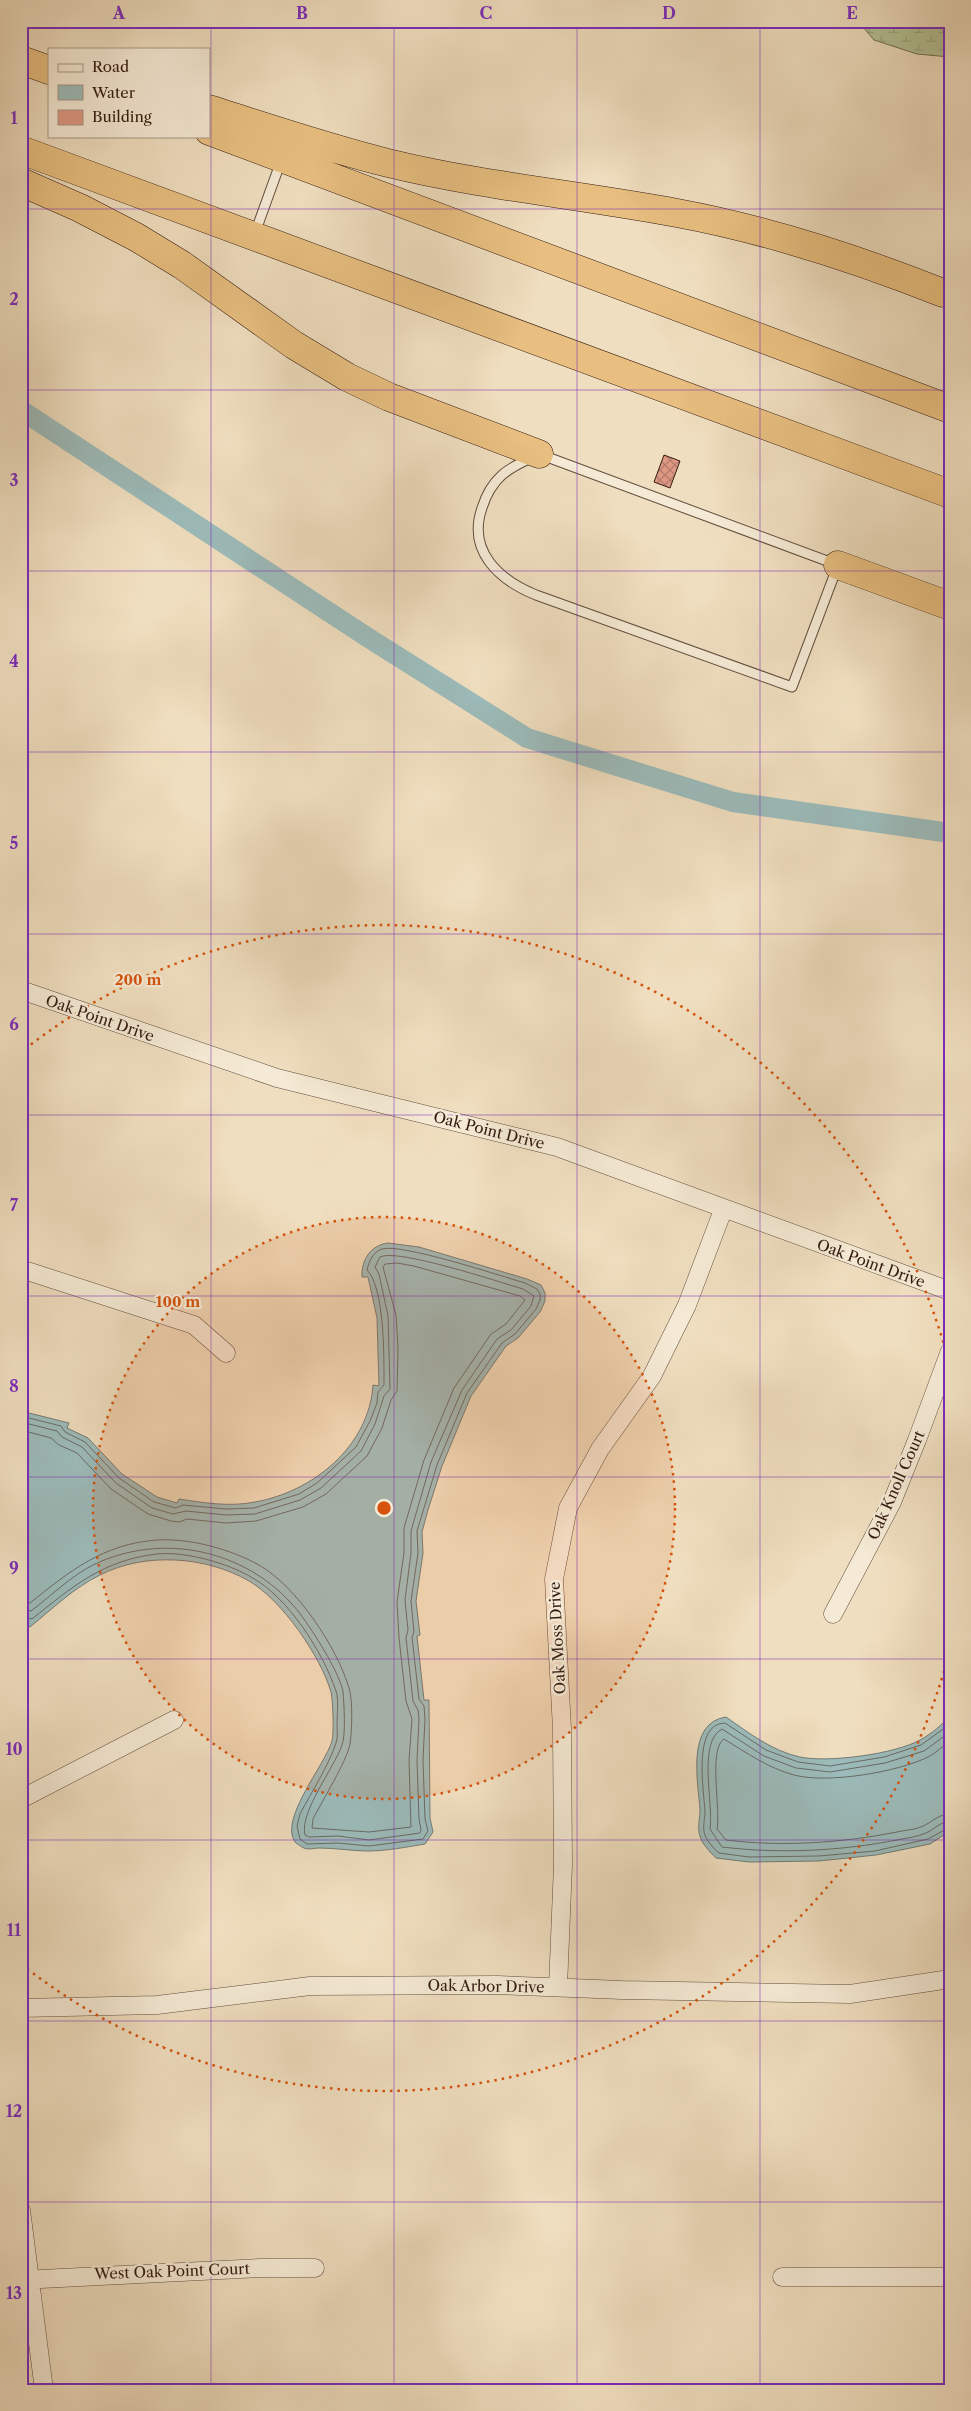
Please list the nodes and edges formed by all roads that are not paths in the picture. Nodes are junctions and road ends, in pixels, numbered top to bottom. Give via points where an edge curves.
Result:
1 (21, 48) edge
2 (48, 57) edge
3 (21, 60) edge
4 (48, 70) edge
5 (210, 108) edge
6 (210, 131) edge
7 (21, 150) edge
8 (282, 159) junction
9 (21, 182) edge
10 (254, 236) junction
11 (948, 288) edge
12 (950, 409) edge
13 (539, 454) junction
14 (950, 494) edge
15 (838, 565) junction
16 (950, 606) edge
17 (21, 990) edge
18 (723, 1210) junction
19 (21, 1269) edge
20 (950, 1291) edge
21 (950, 1351) edge
22 (226, 1353) dead end
23 (833, 1614) dead end
24 (174, 1720) dead end
25 (21, 1799) edge
26 (950, 1979) edge
27 (558, 1987) junction
28 (21, 2008) edge
29 (21, 2210) edge
30 (315, 2268) dead end
31 (782, 2277) dead end
32 (950, 2277) edge
33 (26, 2279) edge
34 (44, 2390) edge

1 - 2 highway
3 - 4 highway
5 - 11 highway via 388,163 678,213 779,236
6 - 8 highway
7 - 10 highway
8 - 10 lane
8 - 12 highway
9 - 13 highway via 136,237 294,345 347,377 389,397
10 - 14 highway
13 - 15 lane
13 - 15 lane via 502,475 488,493 478,538 485,558 511,583 536,595 792,687
15 - 16 highway
17 - 18 street, Oak Point Drive via 277,1078 557,1147
18 - 20 street, Oak Point Drive
18 - 27 street, Oak Moss Drive via 687,1305 652,1376 600,1449 568,1508 554,1579 562,1748 563,1865
19 - 22 street via 194,1325
21 - 23 street, Oak Knoll Court via 892,1502
24 - 25 street
26 - 27 street, Oak Arbor Drive via 850,1994
27 - 28 street, Oak Arbor Drive via 310,1986 157,2005
29 - 33 street
30 - 33 street, West Oak Point Court
31 - 32 street
33 - 34 street

